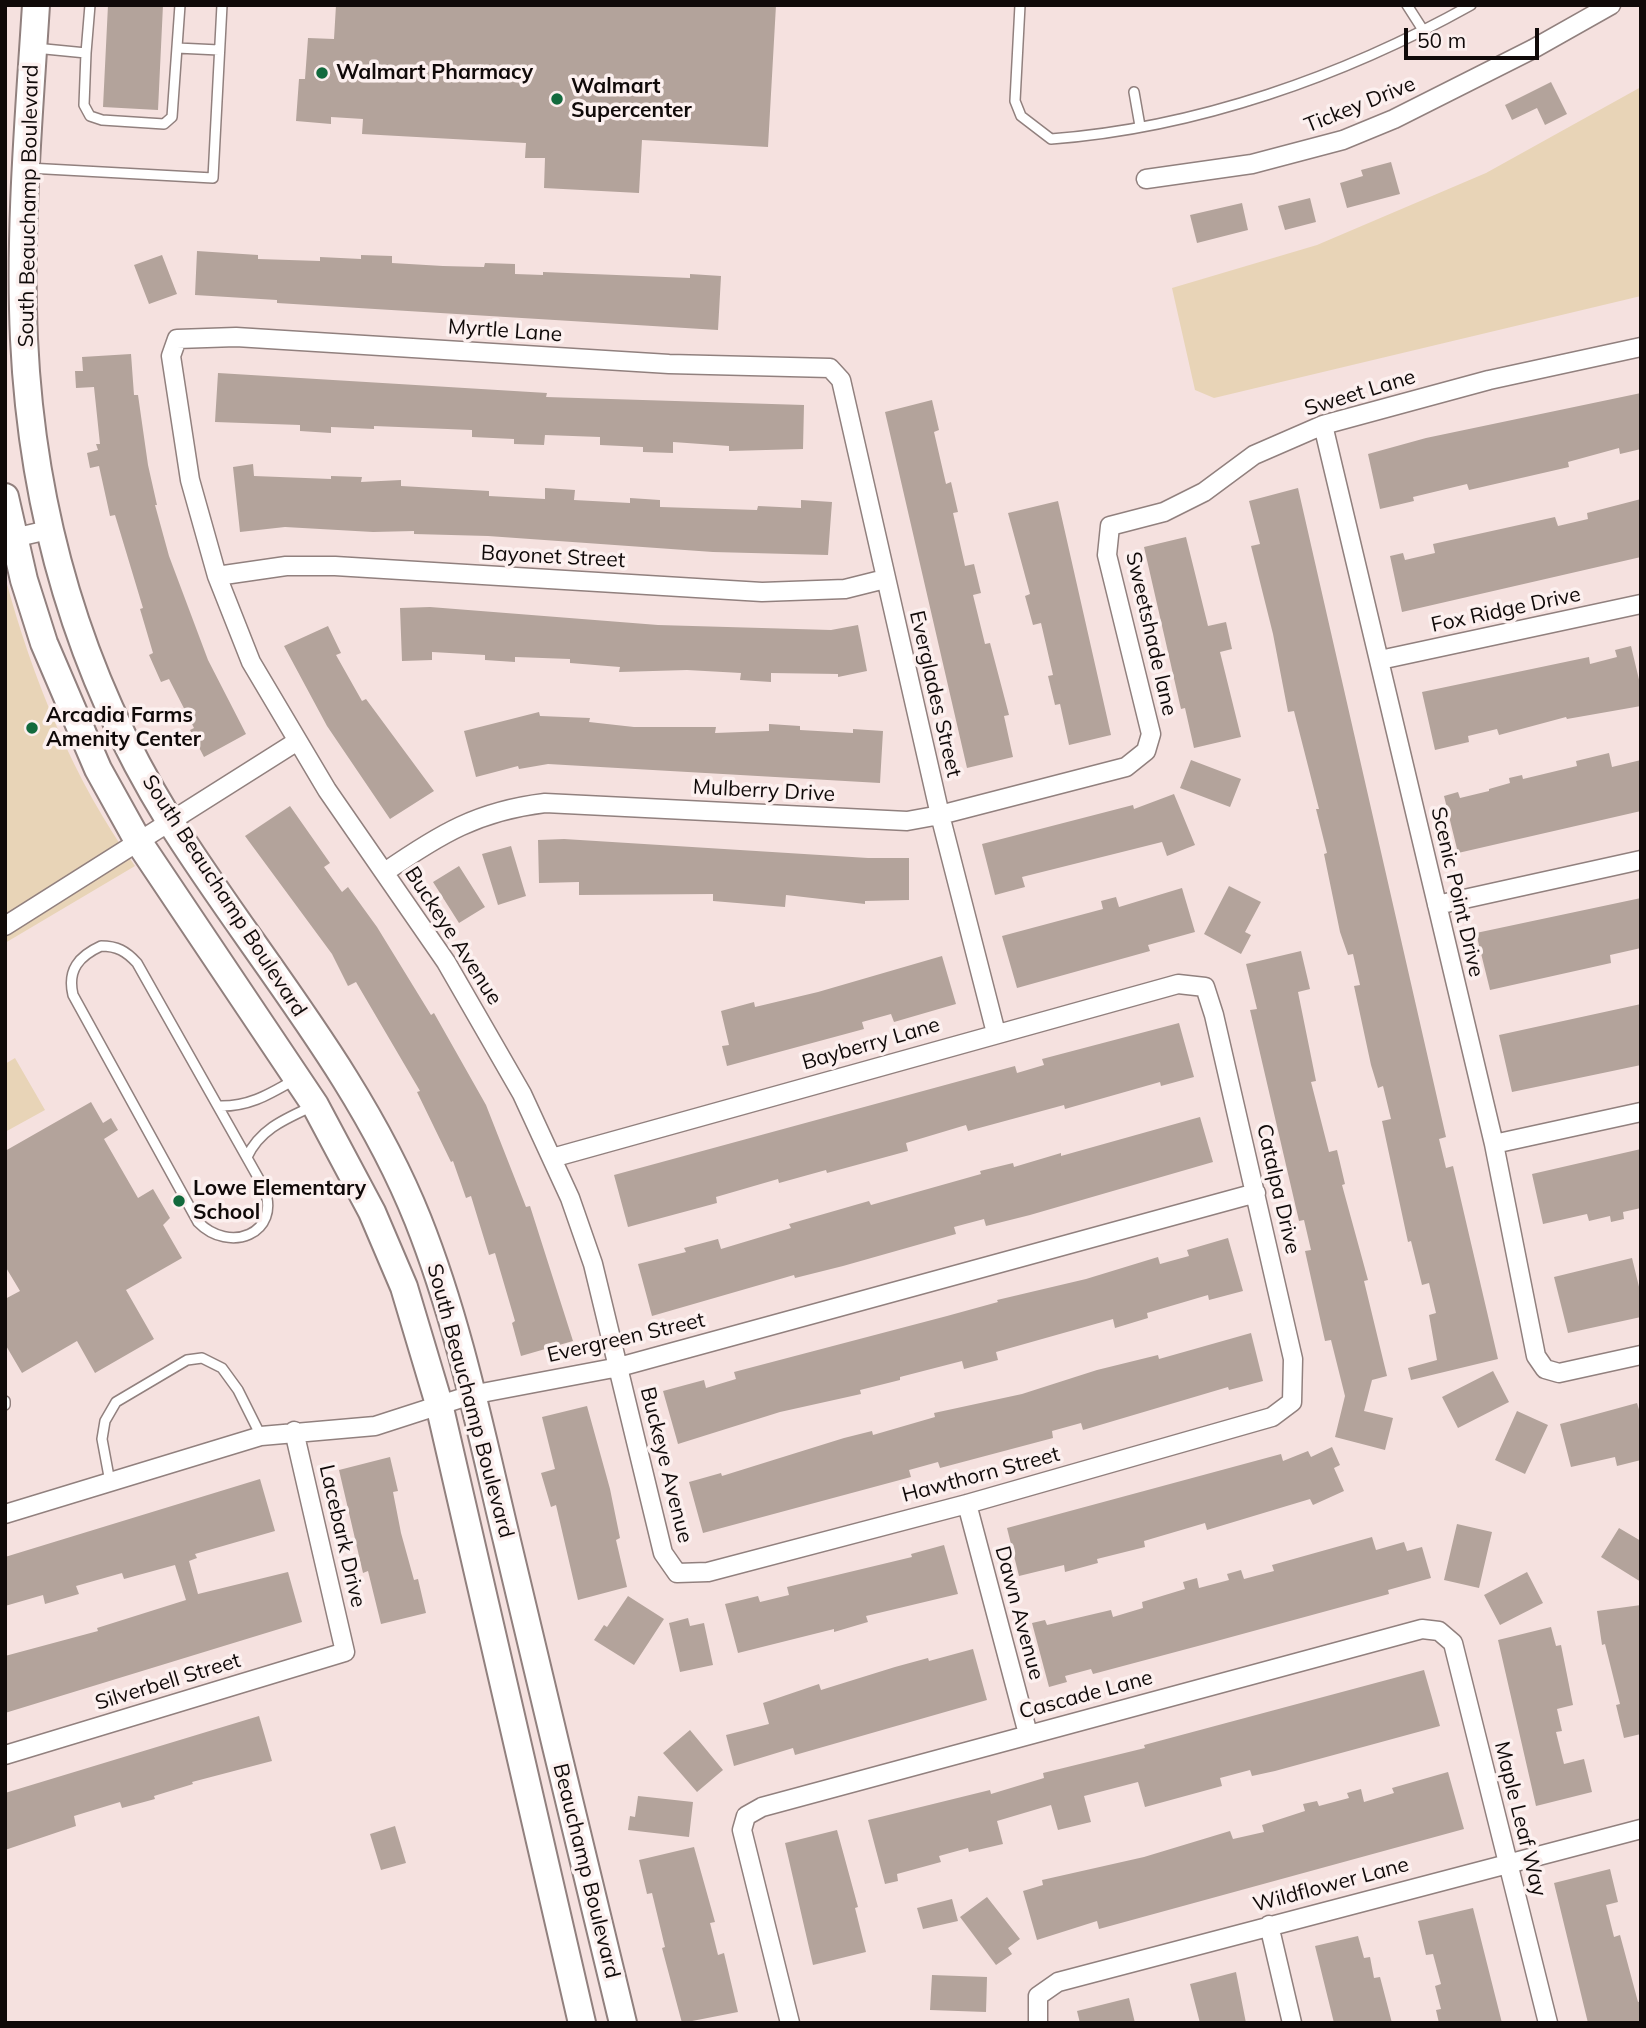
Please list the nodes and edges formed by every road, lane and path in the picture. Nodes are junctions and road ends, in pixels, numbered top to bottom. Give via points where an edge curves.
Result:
1 (36, 5) edge
2 (90, 5) edge
3 (180, 5) edge
4 (222, 5) edge
5 (1020, 5) edge
6 (1407, 5) edge
7 (1471, 5) edge
8 (1611, 5) edge
9 (1423, 30) junction
10 (33, 48) junction
11 (177, 48) junction
12 (219, 50) junction
13 (86, 53) junction
14 (1135, 92) dead end
15 (1140, 126) junction
16 (16, 167) edge
17 (1146, 179) dead end
18 (177, 339) joint
19 (1641, 347) edge
20 (830, 368) joint
21 (1323, 425) junction
22 (5, 497) edge
23 (1110, 526) joint
24 (48, 530) junction
25 (9, 540) edge
26 (217, 576) junction
27 (885, 579) junction
28 (1641, 604) edge
29 (1380, 660) junction
30 (296, 742) junction
31 (1146, 751) joint
32 (940, 816) junction
33 (170, 820) junction
34 (138, 841) junction
35 (1641, 860) edge
36 (385, 872) junction
37 (1437, 905) junction
38 (5, 926) edge
39 (1205, 987) joint
40 (996, 1033) junction
41 (298, 1077) junction
42 (315, 1105) junction
43 (218, 1106) junction
44 (1641, 1112) edge
45 (1494, 1144) junction
46 (247, 1157) junction
47 (552, 1158) junction
48 (1256, 1193) junction
49 (1641, 1355) edge
50 (619, 1367) junction
51 (471, 1395) junction
52 (1292, 1402) joint
53 (439, 1404) junction
54 (294, 1431) junction
55 (261, 1436) junction
56 (110, 1482) junction
57 (967, 1504) junction
58 (5, 1514) edge
59 (677, 1573) joint
60 (1439, 1631) joint
61 (345, 1651) joint
62 (550, 1719) joint
63 (1028, 1734) junction
64 (5, 1755) edge
65 (1641, 1829) edge
66 (1507, 1862) junction
67 (1269, 1924) junction
68 (582, 2023) edge
69 (623, 2023) edge
70 (790, 2023) edge
71 (1038, 2023) edge
72 (1292, 2023) edge
73 (1548, 2023) edge

1 - 10 street, South Beauchamp Boulevard
2 - 13 lane
3 - 11 lane
4 - 12 lane
5 - 15 lane via 1015,87 1021,116 1051,139
6 - 9 lane
7 - 9 lane
8 - 17 street, Tickey Drive via 1394,119 1343,140 1252,164
9 - 15 lane via 1284,89 1221,109
10 - 13 lane
10 - 16 street, South Beauchamp Boulevard
11 - 12 lane
11 - 13 lane via 172,117 164,124 90,116 84,105
12 - 16 lane via 213,178
14 - 15 lane
16 - 24 street, South Beauchamp Boulevard via 25,366
18 - 20 street, Myrtle Lane via 236,337 669,364
18 - 26 street, Buckeye Avenue via 171,356 190,480
19 - 21 street, Sweet Lane via 1489,380
20 - 27 street, Everglades Street via 841,380
21 - 23 street, Sweet Lane via 1254,455 1205,492 1164,512
21 - 29 street, Scenic Point Drive
22 - 25 street, South Beauchamp Boulevard
23 - 31 street, Sweetshade lane via 1107,555 1151,734
24 - 25 street
24 - 33 street, South Beauchamp Boulevard via 91,666 127,745
25 - 34 street, South Beauchamp Boulevard via 86,745
26 - 27 street, Bayonet Street via 286,566 335,566 762,592 845,589
26 - 30 street, Buckeye Avenue via 251,663
27 - 32 street, Everglades Street
28 - 29 street, Fox Ridge Drive
29 - 37 street, Scenic Point Drive
30 - 33 street
30 - 36 street, Buckeye Avenue
31 - 32 street, Mulberry Drive via 1126,766
32 - 36 street, Mulberry Drive via 906,821 545,803 505,808 469,821
32 - 40 street, Everglades Street
33 - 34 street
33 - 51 street, South Beauchamp Boulevard via 324,1046 388,1156 435,1265
34 - 38 street
34 - 41 street, South Beauchamp Boulevard
35 - 37 street
36 - 47 street, Buckeye Avenue via 446,962 522,1094
37 - 45 street, Scenic Point Drive
39 - 40 street, Bayberry Lane via 1178,984
39 - 48 street, Catalpa Drive
40 - 47 street, Bayberry Lane
41 - 42 street, South Beauchamp Boulevard
41 - 43 lane via 258,1101 239,1107
42 - 46 lane via 272,1126 254,1142
42 - 53 street, South Beauchamp Boulevard via 395,1264
43 - 46 lane
43 - 46 lane via 137,963 113,946 101,946 77,962 71,974 73,995 198,1222 220,1238 246,1236 264,1220 267,1197
44 - 45 street
45 - 49 street, Scenic Point Drive via 1536,1356 1545,1369 1559,1373
47 - 50 street, Buckeye Avenue via 593,1264
48 - 50 street, Evergreen Street
48 - 52 street, Catalpa Drive via 1293,1359
50 - 51 street, Evergreen Street
50 - 59 street, Buckeye Avenue via 663,1553
51 - 53 street, Evergreen Street
51 - 62 street, South Beauchamp Boulevard
52 - 57 street, Hawthorn Street via 1272,1417
53 - 54 street, Evergreen Street via 375,1426
53 - 68 street, South Beauchamp Boulevard
54 - 55 street, Evergreen Street
54 - 61 street, Lacebark Drive
55 - 56 street, Evergreen Street
55 - 56 lane via 222,1367 202,1358 187,1360 116,1402 102,1438
56 - 58 street, Evergreen Street
57 - 59 street, Hawthorn Street via 708,1572
57 - 63 street, Dawn Avenue
60 - 63 street, Cascade Lane via 1422,1629
60 - 66 street, Maple Leaf Way via 1453,1643
61 - 64 street, Silverbell Street
62 - 69 street, Beauchamp Boulevard
63 - 70 street, Cascade Lane via 762,1807 746,1816 742,1830
65 - 66 street, Wildflower Lane
66 - 67 street, Wildflower Lane
66 - 73 street, Maple Leaf Way
67 - 71 street, Wildflower Lane via 1058,1982 1038,1996
67 - 72 street

